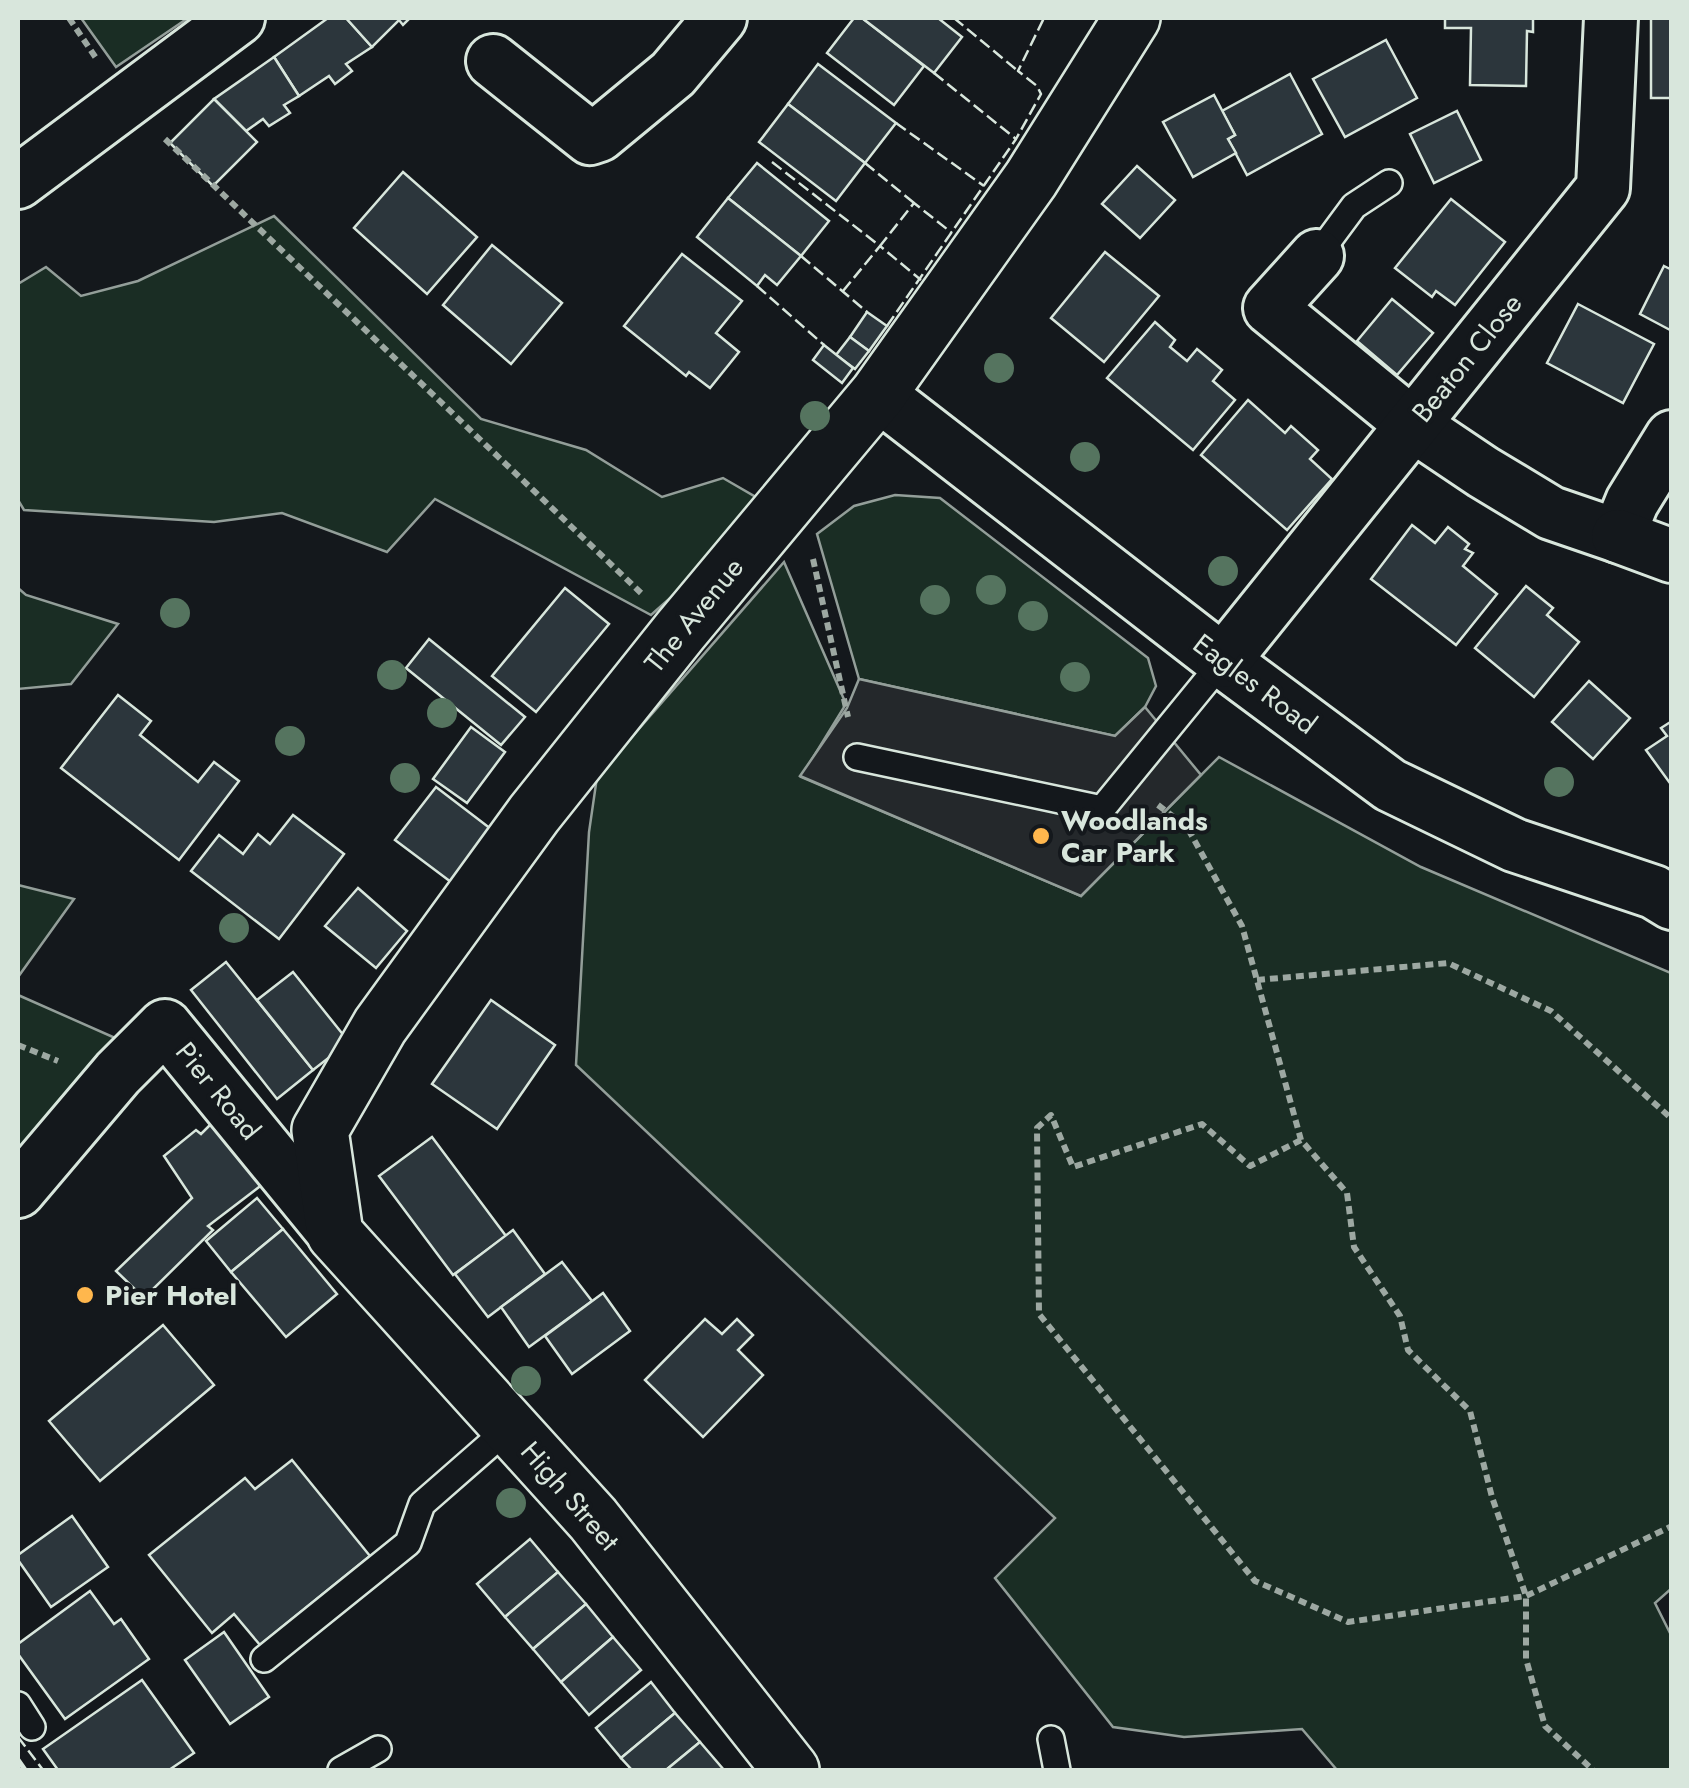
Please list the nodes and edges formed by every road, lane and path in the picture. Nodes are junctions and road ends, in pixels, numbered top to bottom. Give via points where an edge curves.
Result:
1 (238, 18) edge
2 (720, 18) edge
3 (1132, 18) edge
4 (1611, 18) edge
5 (494, 62) dead end
6 (125, 101) junction
7 (18, 182) edge
8 (1389, 183) dead end
9 (1317, 256) joint
10 (878, 394) junction
11 (1413, 426) junction
12 (1672, 437) edge
13 (797, 489) junction
14 (1618, 536) junction
15 (1672, 556) edge
16 (680, 631) junction
17 (1223, 661) junction
18 (858, 758) joint
19 (1125, 781) junction
20 (1672, 903) edge
21 (1256, 980) junction
22 (18, 1045) edge
23 (66, 1064) dead end
24 (1672, 1119) edge
25 (1302, 1140) junction
26 (18, 1190) edge
27 (335, 1234) junction
28 (510, 1427) junction
29 (1672, 1526) edge
30 (1526, 1596) junction
31 (264, 1658) dead end
32 (18, 1705) edge
33 (32, 1727) dead end
34 (1051, 1739) dead end
35 (378, 1750) dead end
36 (342, 1770) edge
37 (791, 1770) edge
38 (1057, 1770) edge
39 (1594, 1770) edge

1 - 6 street
2 - 5 street via 673,74 590,138
3 - 10 main road, The Avenue via 1031,179
4 - 11 street, Beaton Close via 1603,188
6 - 7 street
6 - 16 path
8 - 9 lane via 1354,206
9 - 11 street via 1270,308
10 - 13 main road, The Avenue
10 - 17 street, Eagles Road
11 - 14 street via 1551,514
11 - 17 street, Beaton Close
12 - 14 street
13 - 16 main road, The Avenue
13 - 18 path
14 - 15 street
16 - 27 main road, The Avenue via 534,814 380,1026 320,1130
17 - 19 lane
17 - 20 street, Eagles Road via 1390,785 1514,846
18 - 19 lane via 1102,808
19 - 21 path via 1187,827 1242,926
21 - 24 path via 1448,963 1551,1011
21 - 25 path
22 - 23 path
25 - 30 path via 1347,1193 1354,1247 1400,1316 1408,1350 1470,1411
25 - 30 path via 1250,1166 1202,1124 1074,1167 1051,1115 1038,1128 1039,1314 1256,1581 1348,1622
26 - 27 street, Pier Road via 165,1026
27 - 28 main road, High Street
28 - 31 lane via 422,1504 408,1543
28 - 37 main road, High Street via 592,1519
29 - 30 path
30 - 39 path via 1526,1659 1545,1726
32 - 33 lane
34 - 38 lane
35 - 36 lane

